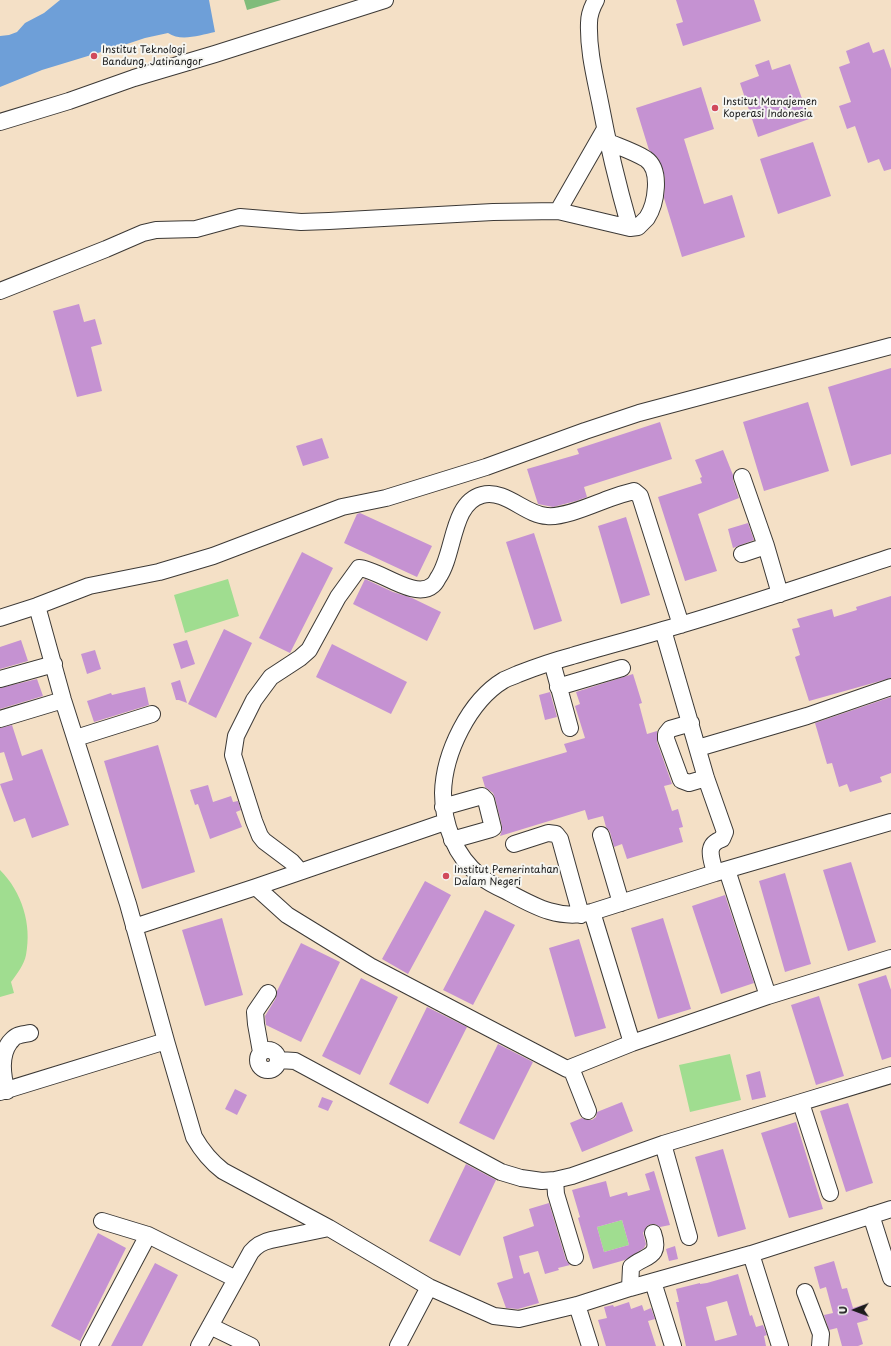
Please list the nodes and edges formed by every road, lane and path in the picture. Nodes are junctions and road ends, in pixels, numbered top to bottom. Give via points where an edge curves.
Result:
1 (385, 0) edge
2 (596, 0) edge
3 (0, 122) edge
4 (607, 136) junction
5 (558, 211) junction
6 (630, 228) junction
7 (0, 291) edge
8 (891, 346) edge
9 (742, 478) dead end
10 (766, 546) junction
11 (742, 554) dead end
12 (891, 557) edge
13 (780, 594) junction
14 (37, 606) junction
15 (0, 618) edge
16 (682, 625) junction
17 (663, 630) junction
18 (552, 662) junction
19 (54, 664) junction
20 (622, 668) dead end
21 (0, 679) edge
22 (558, 687) junction
23 (891, 688) edge
24 (63, 700) junction
25 (152, 714) dead end
26 (0, 719) edge
27 (691, 723) junction
28 (570, 728) dead end
29 (76, 738) junction
30 (698, 748) junction
31 (706, 778) junction
32 (101, 784) dead end
33 (444, 814) junction
34 (891, 822) edge
35 (601, 835) dead end
36 (452, 840) junction
37 (514, 844) dead end
38 (300, 871) junction
39 (721, 872) junction
40 (256, 887) junction
41 (621, 903) junction
42 (128, 904) junction
43 (586, 914) junction
44 (134, 927) junction
45 (891, 958) edge
46 (268, 992) dead end
47 (768, 996) junction
48 (30, 1033) dead end
49 (166, 1041) junction
50 (632, 1043) junction
51 (570, 1068) junction
52 (891, 1075) edge
53 (3, 1092) edge
54 (801, 1103) junction
55 (588, 1111) dead end
56 (663, 1144) junction
57 (555, 1180) junction
58 (830, 1193) dead end
59 (891, 1209) edge
60 (871, 1215) junction
61 (102, 1221) dead end
62 (329, 1228) junction
63 (653, 1233) dead end
64 (148, 1235) junction
65 (689, 1237) dead end
66 (751, 1254) junction
67 (575, 1257) dead end
68 (891, 1278) edge
69 (236, 1279) junction
70 (653, 1282) junction
71 (429, 1288) junction
72 (630, 1288) junction
73 (805, 1292) dead end
74 (578, 1305) junction
75 (210, 1326) junction
76 (89, 1346) edge
77 (199, 1346) edge
78 (251, 1346) edge
79 (398, 1346) edge
80 (590, 1346) edge
81 (673, 1346) edge
82 (780, 1346) edge
83 (820, 1346) edge

1 - 3 street
2 - 4 street via 589,22 590,40
4 - 5 street
4 - 6 street
4 - 6 street via 647,160 656,182 653,202 647,217 638,227
5 - 6 street
5 - 7 street via 301,222 240,217 196,229 156,230 143,233
8 - 14 street via 639,414 486,467 386,498 342,507 213,556 159,572 89,586
9 - 10 street
10 - 11 street
10 - 13 street
12 - 13 street
13 - 16 street
14 - 15 street
14 - 19 street
16 - 17 street
16 - 38 street via 640,496 634,491 549,517 541,516 499,496 480,496 462,510 443,571 432,586 422,589 403,586 367,568 359,568 338,597 309,650 271,677 254,700 234,744 233,755 260,836
17 - 18 street
17 - 27 street
18 - 22 street
18 - 33 street via 504,680 481,698 463,723 445,767
19 - 21 street
19 - 24 street
20 - 22 street
22 - 28 street
23 - 30 street
24 - 26 street
24 - 29 street
25 - 29 street
27 - 30 street
27 - 31 street via 670,729 666,739 681,780 689,783
29 - 42 street
30 - 31 street
31 - 39 street via 725,832 722,839 714,842 710,851
32 - 42 street via 132,882 132,894
33 - 36 street
33 - 36 street via 482,796 486,800 493,828
33 - 38 street
34 - 39 street
35 - 41 street
36 - 43 street via 467,866 482,878 529,904 552,913 569,916
37 - 43 street via 548,833 556,834
38 - 40 street
39 - 41 street
39 - 47 street
40 - 44 street
40 - 51 street via 287,915 370,966 560,1066
41 - 43 street
42 - 44 street
43 - 50 street
44 - 49 street
45 - 47 street
46 - 57 street via 255,1012 261,1052 270,1050 279,1060 295,1061 501,1172 534,1180
47 - 50 street
48 - 53 street via 16,1036 4,1050
49 - 53 street
49 - 62 street via 194,1137 210,1162 223,1172
50 - 51 street
51 - 55 street
52 - 54 street
54 - 56 street
54 - 58 street
56 - 57 street
56 - 65 street
57 - 67 street via 556,1194
59 - 60 street
60 - 66 street
60 - 68 street
61 - 64 street
62 - 69 street via 262,1242 251,1252
62 - 71 street
63 - 72 street via 656,1247 647,1258 631,1267
64 - 69 street
64 - 76 street
66 - 70 street
66 - 82 street
69 - 75 street
70 - 72 street
70 - 81 street
71 - 74 street via 494,1316 519,1319
71 - 79 street
72 - 74 street
73 - 83 street via 821,1334
74 - 80 street
75 - 77 street
75 - 78 street

